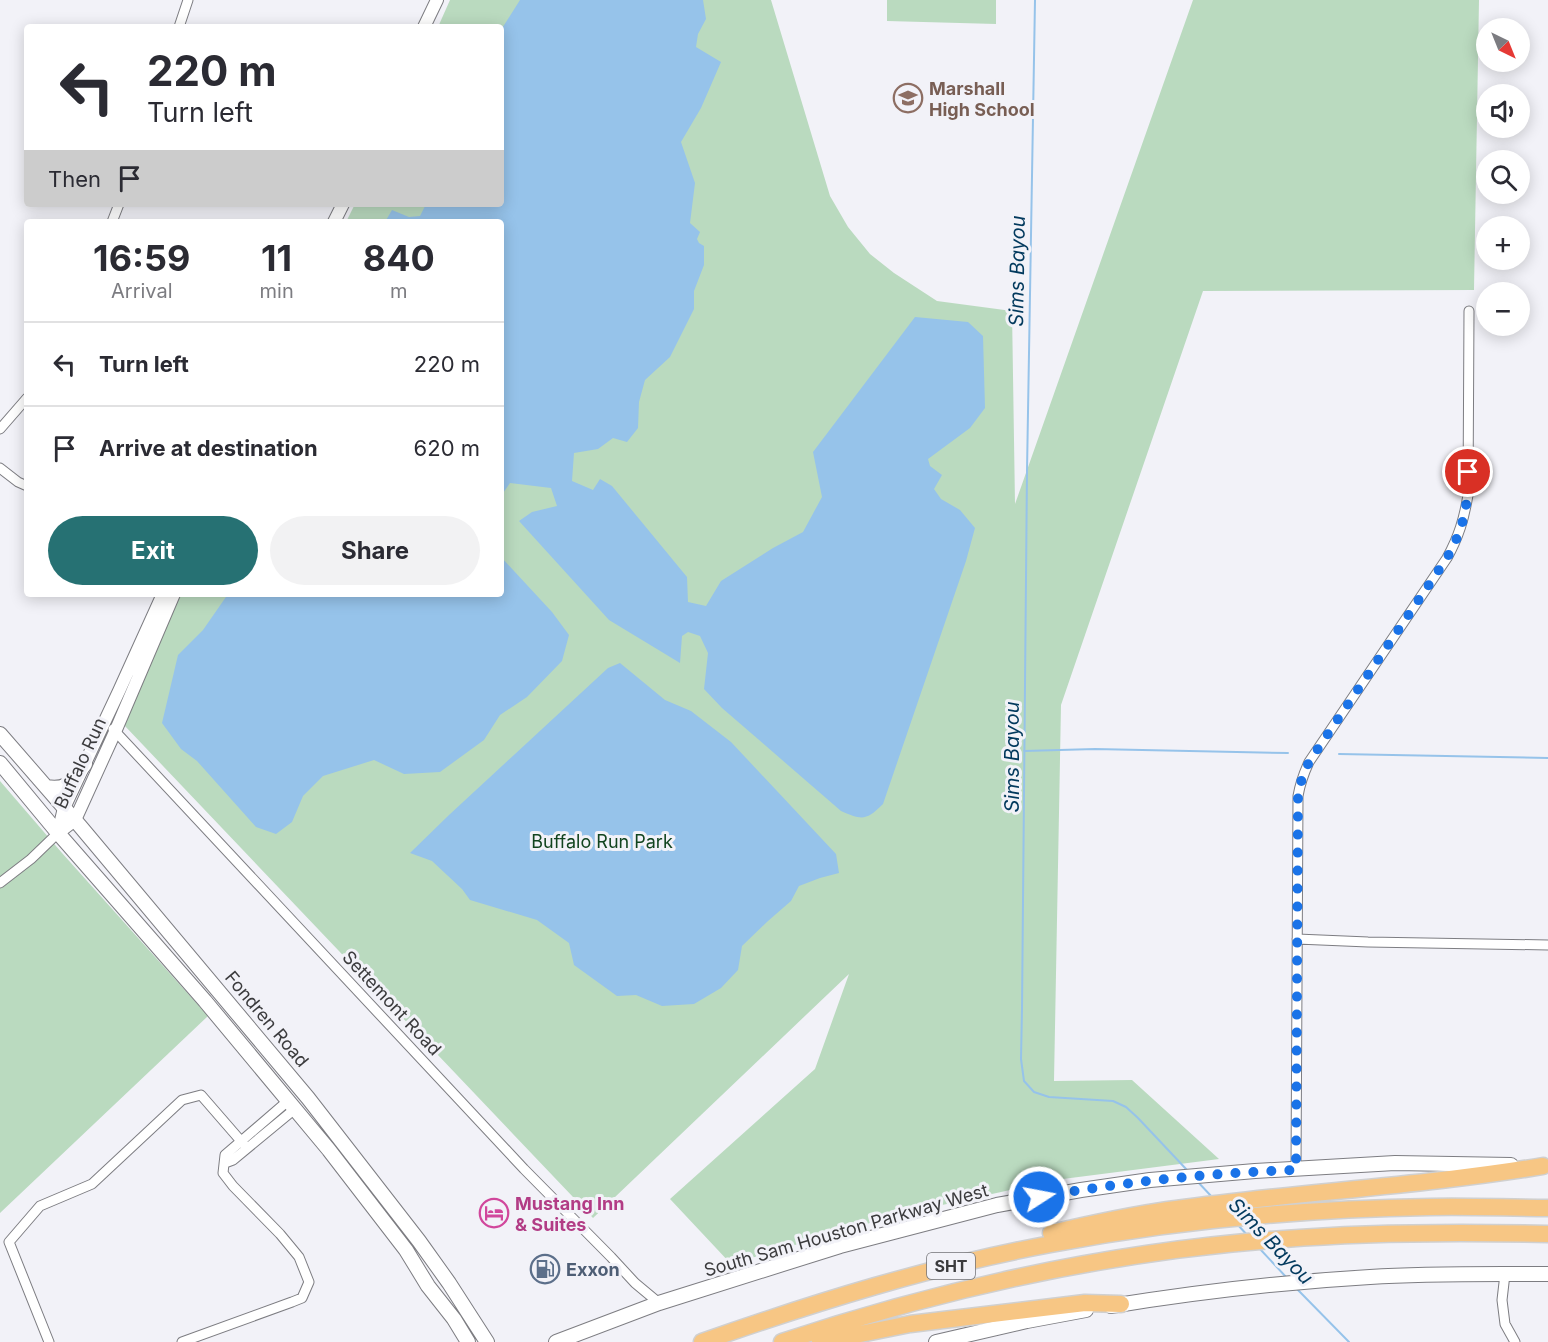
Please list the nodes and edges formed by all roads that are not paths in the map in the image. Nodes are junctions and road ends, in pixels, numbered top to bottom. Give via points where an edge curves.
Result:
1 (188, 0) edge
2 (437, 0) edge
3 (180, 24) edge
4 (425, 24) edge
5 (1469, 311) dead end
6 (24, 401) edge
7 (0, 429) edge
8 (0, 468) edge
9 (24, 485) edge
10 (162, 597) edge
11 (173, 597) edge
12 (105, 721) junction
13 (116, 732) junction
14 (0, 734) edge
15 (0, 764) edge
16 (85, 764) junction
17 (46, 787) junction
18 (64, 808) junction
19 (75, 820) junction
20 (58, 833) junction
21 (0, 883) edge
22 (140, 897) junction
23 (125, 910) junction
24 (1297, 939) junction
25 (1548, 945) edge
26 (218, 989) junction
27 (205, 1001) junction
28 (305, 1094) junction
29 (292, 1104) junction
30 (244, 1144) junction
31 (1546, 1166) edge
32 (1296, 1170) junction
33 (1548, 1208) edge
34 (1548, 1234) edge
35 (419, 1241) junction
36 (406, 1250) junction
37 (1505, 1274) junction
38 (1548, 1274) edge
39 (874, 1286) junction
40 (659, 1302) junction
41 (1121, 1304) junction
42 (458, 1326) junction
43 (484, 1337) edge
44 (49, 1342) edge
45 (182, 1342) edge
46 (457, 1342) edge
47 (468, 1342) edge
48 (498, 1342) edge
49 (556, 1342) edge
50 (702, 1342) edge
51 (782, 1342) edge
52 (820, 1342) edge
53 (936, 1342) edge
54 (1515, 1342) edge

1 - 3 street
2 - 4 street
5 - 24 street via 1465,515 1447,558 1302,778 1298,796
6 - 7 street
8 - 9 street
10 - 12 street, Buffalo Run
11 - 13 street, Buffalo Run
12 - 13 street, Settemont Road
12 - 16 street, Buffalo Run
13 - 19 street, Buffalo Run
13 - 40 street, Settemont Road via 525,1169 634,1283
14 - 17 main road, Fondren Road
15 - 20 main road, Fondren Road
16 - 17 main road via 67,785
16 - 18 street, Buffalo Run
17 - 18 main road, Fondren Road
18 - 19 main road, Fondren Road
18 - 20 street, Buffalo Run
19 - 20 street, Buffalo Run
19 - 22 main road, Fondren Road
20 - 21 street
20 - 23 main road, Fondren Road
22 - 23 main road
22 - 26 main road, Fondren Road
23 - 27 main road, Fondren Road
24 - 25 street
24 - 32 street
26 - 27 main road
26 - 28 main road, Fondren Road
27 - 29 main road, Fondren Road
28 - 29 main road
28 - 35 main road, Fondren Road
29 - 30 street
29 - 36 main road, Fondren Road
30 - 44 street via 201,1095 182,1100 92,1184 40,1206 9,1242
30 - 45 street via 225,1155 224,1173 298,1257 309,1282 302,1298
31 - 32 main road, South Sam Houston Parkway West via 1395,1163
31 - 39 highway via 1175,1209 1037,1236
32 - 40 main road, South Sam Houston Parkway West via 1150,1180 997,1205 840,1246
33 - 39 highway, SHT via 1390,1208 1207,1221 1042,1245
34 - 51 highway, SHT via 1374,1233 1229,1244 1118,1259 918,1300
35 - 36 main road
35 - 43 main road, Fondren Road
36 - 42 main road, Fondren Road
37 - 38 main road
37 - 41 main road via 1323,1280 1247,1286
37 - 54 street via 1505,1324
39 - 50 highway, SHT
40 - 49 main road, South Sam Houston Parkway West
41 - 52 highway via 1085,1303 910,1324
41 - 53 main road
42 - 46 main road
42 - 47 main road, Fondren Road
43 - 48 main road

